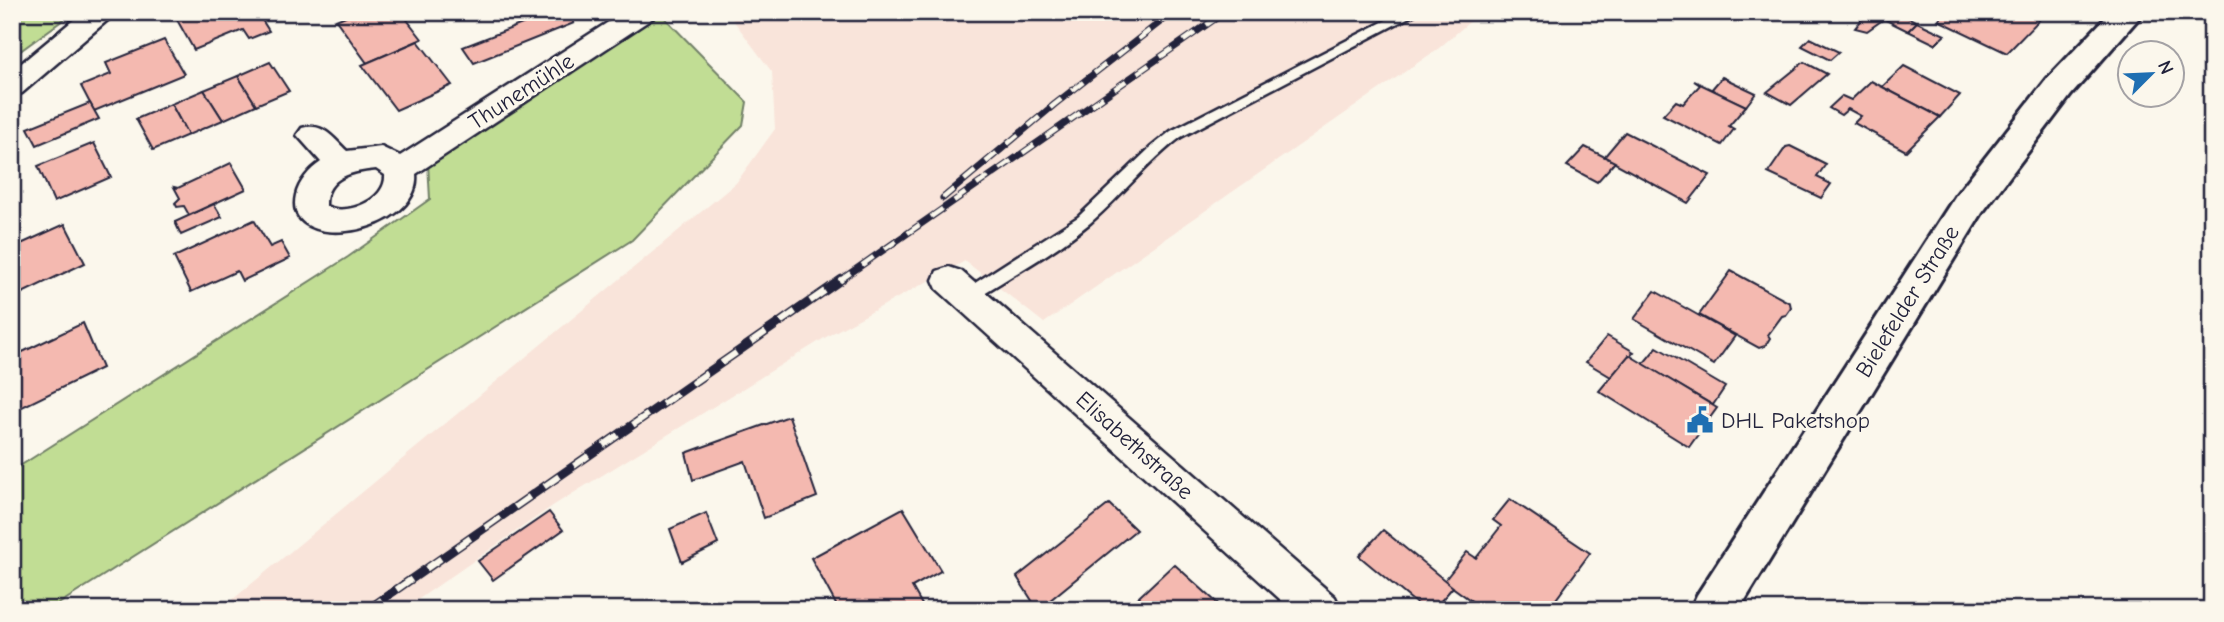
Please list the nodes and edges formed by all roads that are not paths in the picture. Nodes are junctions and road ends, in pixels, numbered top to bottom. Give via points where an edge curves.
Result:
1 (104, 12) edge
2 (643, 12) edge
3 (1413, 12) edge
4 (2129, 12) edge
5 (12, 86) edge
6 (312, 135) dead end
7 (342, 163) junction
8 (400, 170) junction
9 (958, 288) joint
10 (1321, 610) edge
11 (1713, 610) edge

1 - 5 street
2 - 8 street, Thunemühle
3 - 9 lane via 1176,134 1073,228
4 - 11 main road, Bielefelder Straße via 2059,87 1969,204
6 - 7 street
7 - 8 street via 381,158
7 - 8 street via 314,185 308,202 312,212 328,221 359,218 390,201 397,192
9 - 10 street, Elisabethstraße

